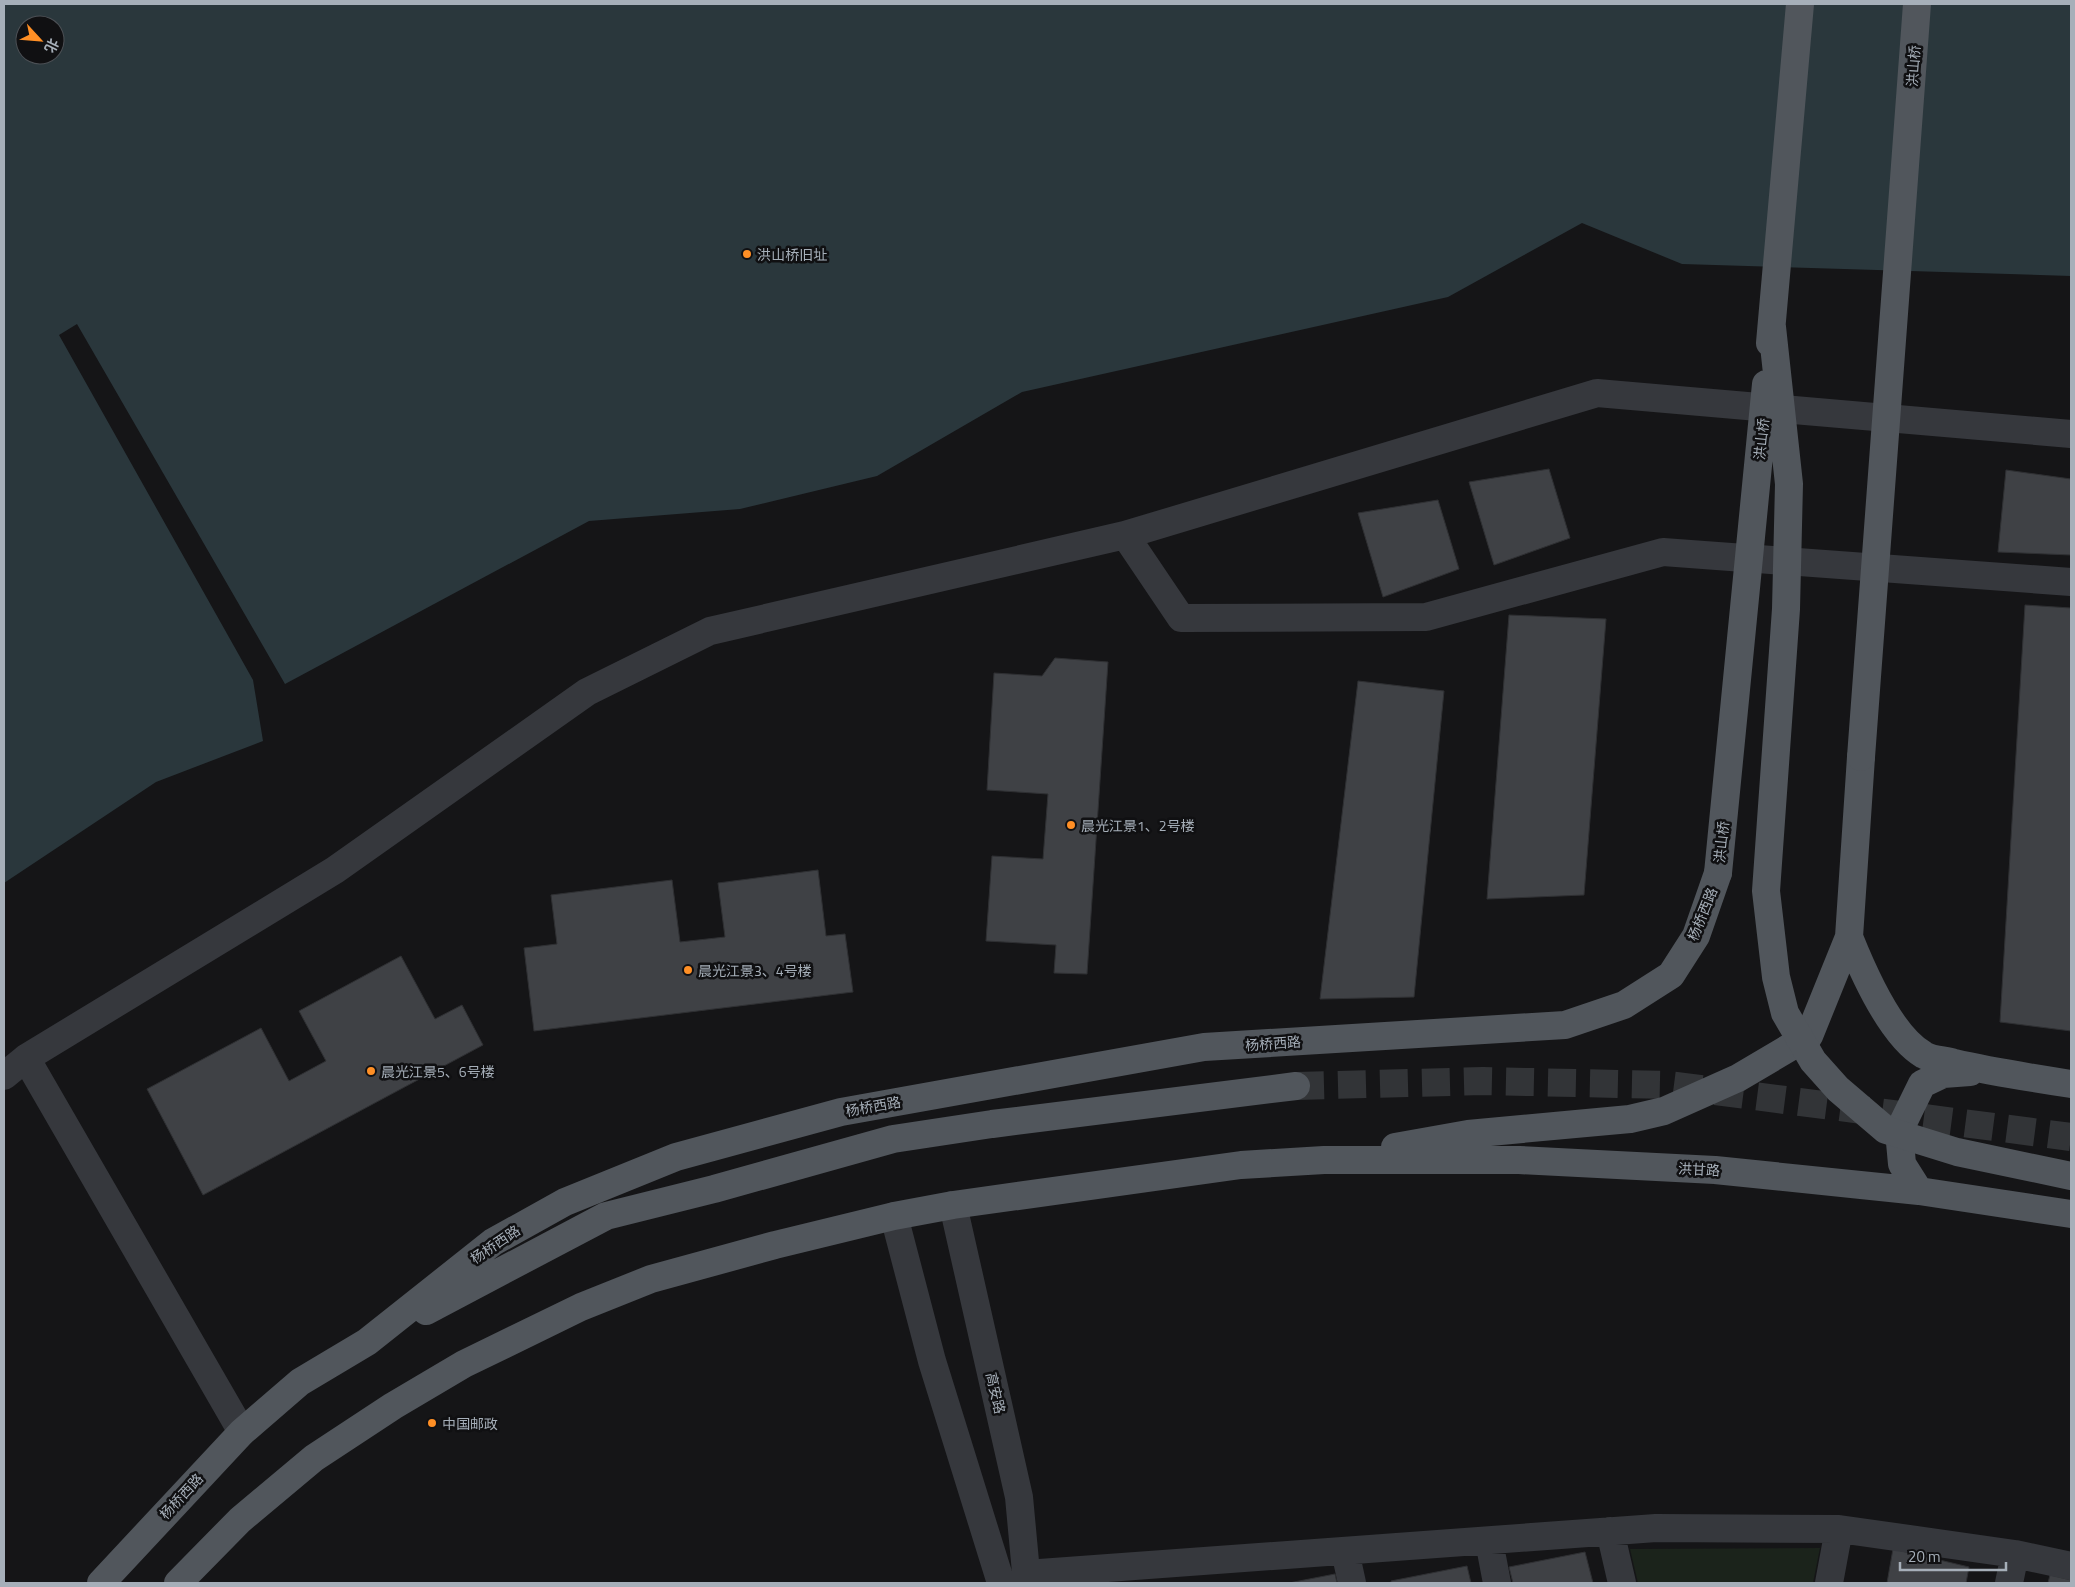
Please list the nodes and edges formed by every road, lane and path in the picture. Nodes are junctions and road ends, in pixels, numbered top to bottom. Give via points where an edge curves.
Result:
1 (1800, 4) edge
2 (1917, 4) edge
3 (1772, 327) junction
4 (2071, 434) edge
5 (1125, 535) junction
6 (2071, 582) edge
7 (1718, 873) joint
8 (1849, 937) junction
9 (26, 1058) junction
10 (1989, 1072) junction
11 (4, 1076) edge
12 (2071, 1084) edge
13 (1296, 1086) tunnel mouth
14 (1324, 1160) junction
15 (2071, 1176) edge
16 (1919, 1191) junction
17 (954, 1205) junction
18 (2071, 1214) edge
19 (894, 1216) junction
20 (367, 1342) junction
21 (242, 1432) junction
22 (1839, 1528) junction
23 (1610, 1532) junction
24 (1489, 1540) junction
25 (1345, 1551) junction
26 (2015, 1554) junction
27 (2071, 1566) edge
28 (1199, 1572) edge
29 (1026, 1579) edge
30 (101, 1583) edge
31 (178, 1583) edge
32 (1001, 1583) edge
33 (1352, 1583) edge
34 (1497, 1583) edge
35 (1622, 1583) edge
36 (1829, 1583) edge
37 (2009, 1583) edge

1 - 3 main road, 洪山桥, bridge
2 - 8 main road, 洪山桥, bridge
3 - 7 main road, 洪山桥, bridge
3 - 15 main road, bridge via 1789,484 1786,609 1766,891 1776,977 1785,1013 1813,1061 1838,1089 1886,1130 1957,1152
4 - 5 street via 1597,393
5 - 6 street via 1181,618 1426,617 1663,552
5 - 9 street via 710,631 587,692 335,870
7 - 20 main road, 杨桥西路 via 1696,936 1671,975 1624,1005 1564,1025 1204,1047 841,1112 676,1157 565,1202 492,1242
8 - 10 main road via 1862,969 1901,1034 1925,1055
8 - 14 main road via 1809,1036 1738,1078 1664,1111 1630,1119 1468,1134
9 - 11 street
9 - 21 street
10 - 12 main road
10 - 16 main road via 1944,1074 1922,1084 1899,1130 1902,1164
13 - 20 main road via 893,1139 714,1190 606,1216
14 - 16 main road, 洪甘路 via 1519,1160 1715,1170
14 - 17 main road via 1241,1165
16 - 18 main road, 洪甘路
17 - 19 main road
17 - 29 street, 高安路 via 1019,1497
19 - 31 main road via 775,1244 651,1279 581,1307 464,1364 314,1458 240,1520
19 - 32 street via 932,1361
20 - 21 main road, 杨桥西路 via 300,1382
21 - 30 main road, 杨桥西路
22 - 23 street via 1656,1528
22 - 26 street
22 - 36 street
23 - 24 street
23 - 35 street
24 - 25 street
24 - 34 street
25 - 28 street
25 - 33 street
26 - 27 street
26 - 37 street
28 - 29 street

